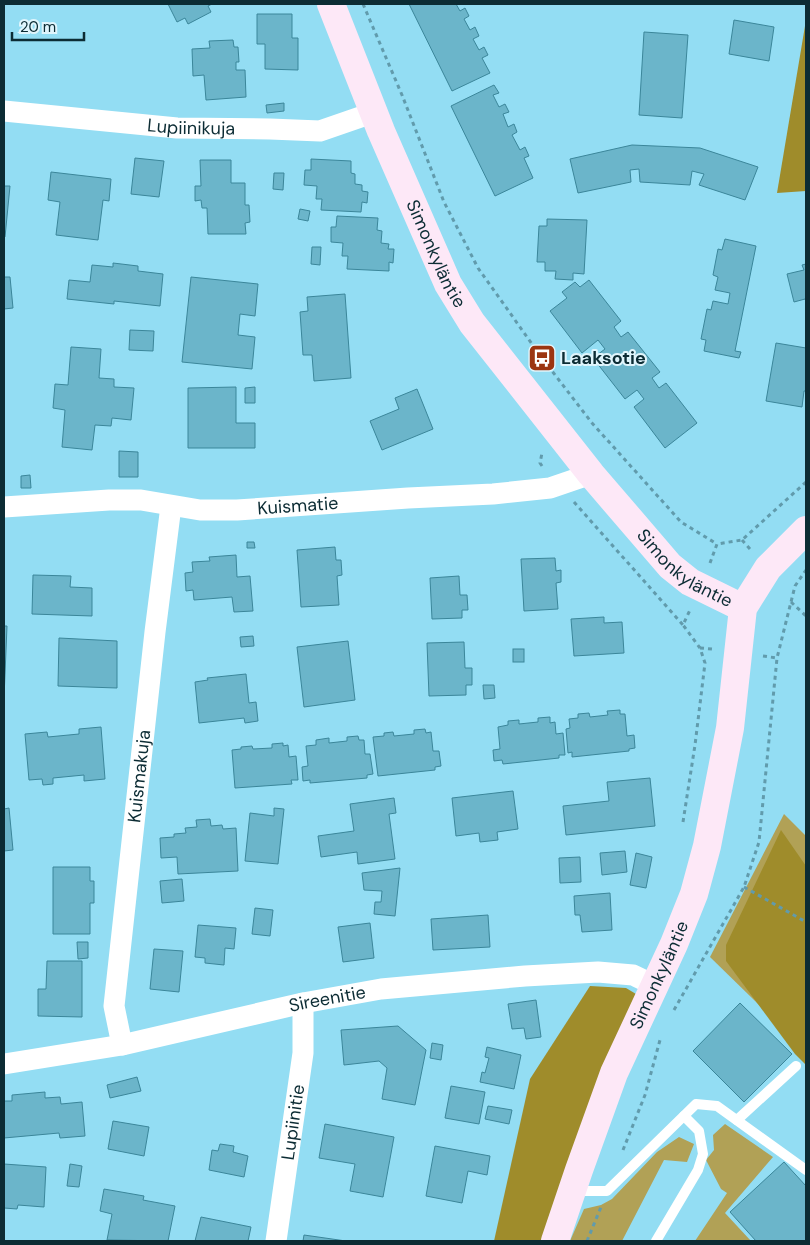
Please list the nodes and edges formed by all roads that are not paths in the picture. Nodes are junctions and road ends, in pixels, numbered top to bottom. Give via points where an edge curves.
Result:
1 (331, 4) edge
2 (4, 111) edge
3 (374, 112) junction
4 (591, 474) junction
5 (171, 506) junction
6 (4, 507) edge
7 (806, 530) edge
8 (743, 608) junction
9 (654, 985) junction
10 (303, 1004) junction
11 (122, 1046) junction
12 (4, 1064) edge
13 (796, 1066) dead end
14 (684, 1116) junction
15 (737, 1120) junction
16 (806, 1170) edge
17 (572, 1191) junction
18 (276, 1241) edge
19 (555, 1241) edge
20 (656, 1241) edge

1 - 3 main road, Simonkyläntie
2 - 3 street, Lupiinikuja via 177,128 303,131 320,131
3 - 4 main road, Simonkyläntie via 448,284 472,323
4 - 5 street, Kuismatie via 550,488 493,494 237,510
4 - 8 main road, Simonkyläntie via 670,566 690,582
5 - 6 street, Kuismatie via 140,500 109,500
5 - 11 street, Kuismakuja via 114,1006
7 - 8 main road via 768,568
8 - 9 main road, Simonkyläntie via 730,728 707,846 694,894
9 - 10 street, Sireenitie via 633,975 598,972 381,989
9 - 17 main road, Simonkyläntie via 614,1073
10 - 11 street, Sireenitie
10 - 18 street, Lupiinitie via 303,1053
11 - 12 street, Sireenitie
13 - 15 lane
14 - 15 lane via 696,1104 717,1106
14 - 17 lane via 607,1191
14 - 20 lane via 699,1131 703,1154 698,1170
15 - 16 lane
17 - 19 main road, Simonkyläntie

